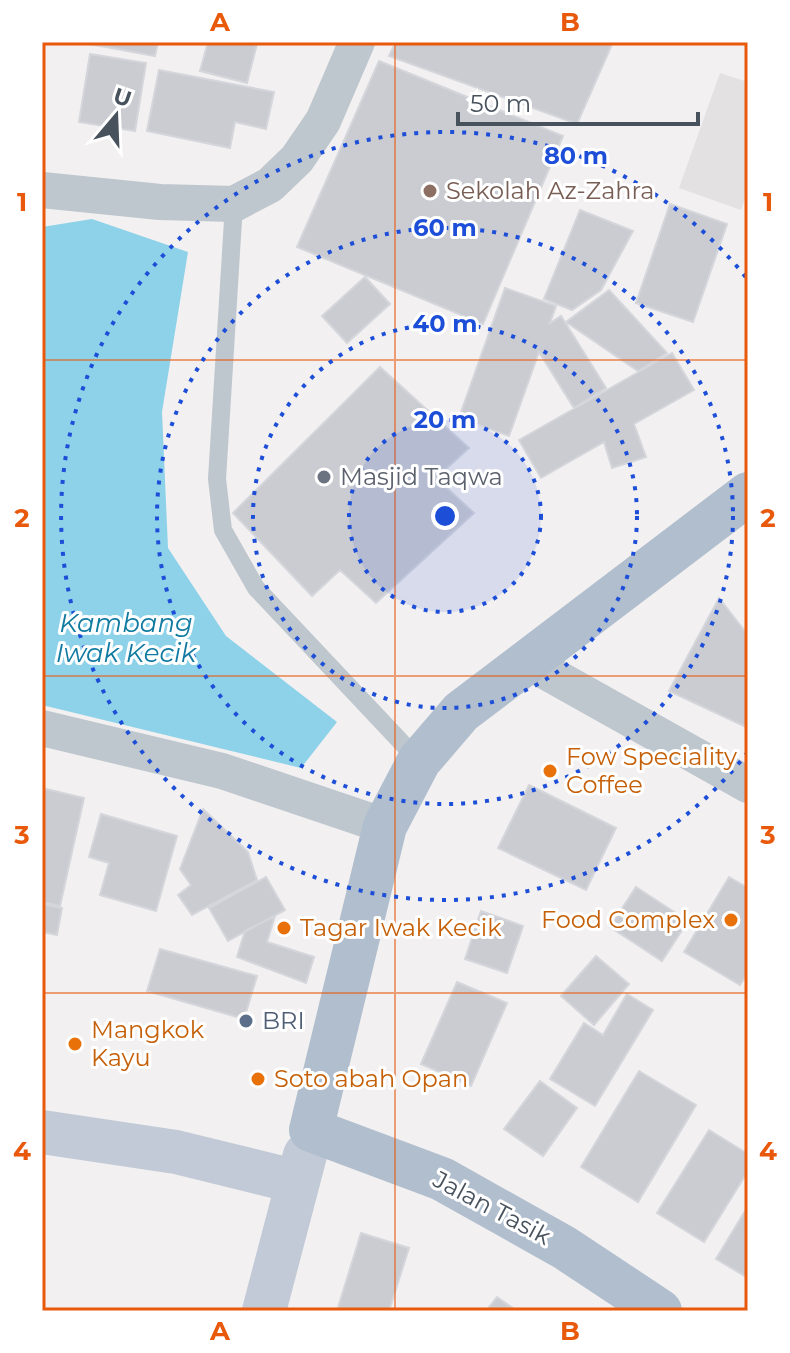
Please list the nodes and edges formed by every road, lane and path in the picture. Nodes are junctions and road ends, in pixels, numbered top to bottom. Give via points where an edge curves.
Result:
1 (357, 42) edge
2 (42, 190) edge
3 (234, 204) junction
4 (748, 494) edge
5 (525, 660) junction
6 (42, 728) edge
7 (419, 761) junction
8 (748, 785) edge
9 (385, 826) junction
10 (311, 1130) junction
11 (42, 1132) edge
12 (298, 1182) junction
13 (264, 1311) edge
14 (660, 1311) edge

1 - 3 street via 323,121 297,159 270,185
2 - 3 street
3 - 7 lane via 217,479 223,530 256,588
4 - 5 main road
5 - 7 main road via 461,712
5 - 8 street
6 - 9 street via 222,771
7 - 9 main road
9 - 10 main road
10 - 12 street
10 - 14 main road, Jalan Tasik via 442,1179 565,1248
11 - 12 street via 176,1152
12 - 13 street

